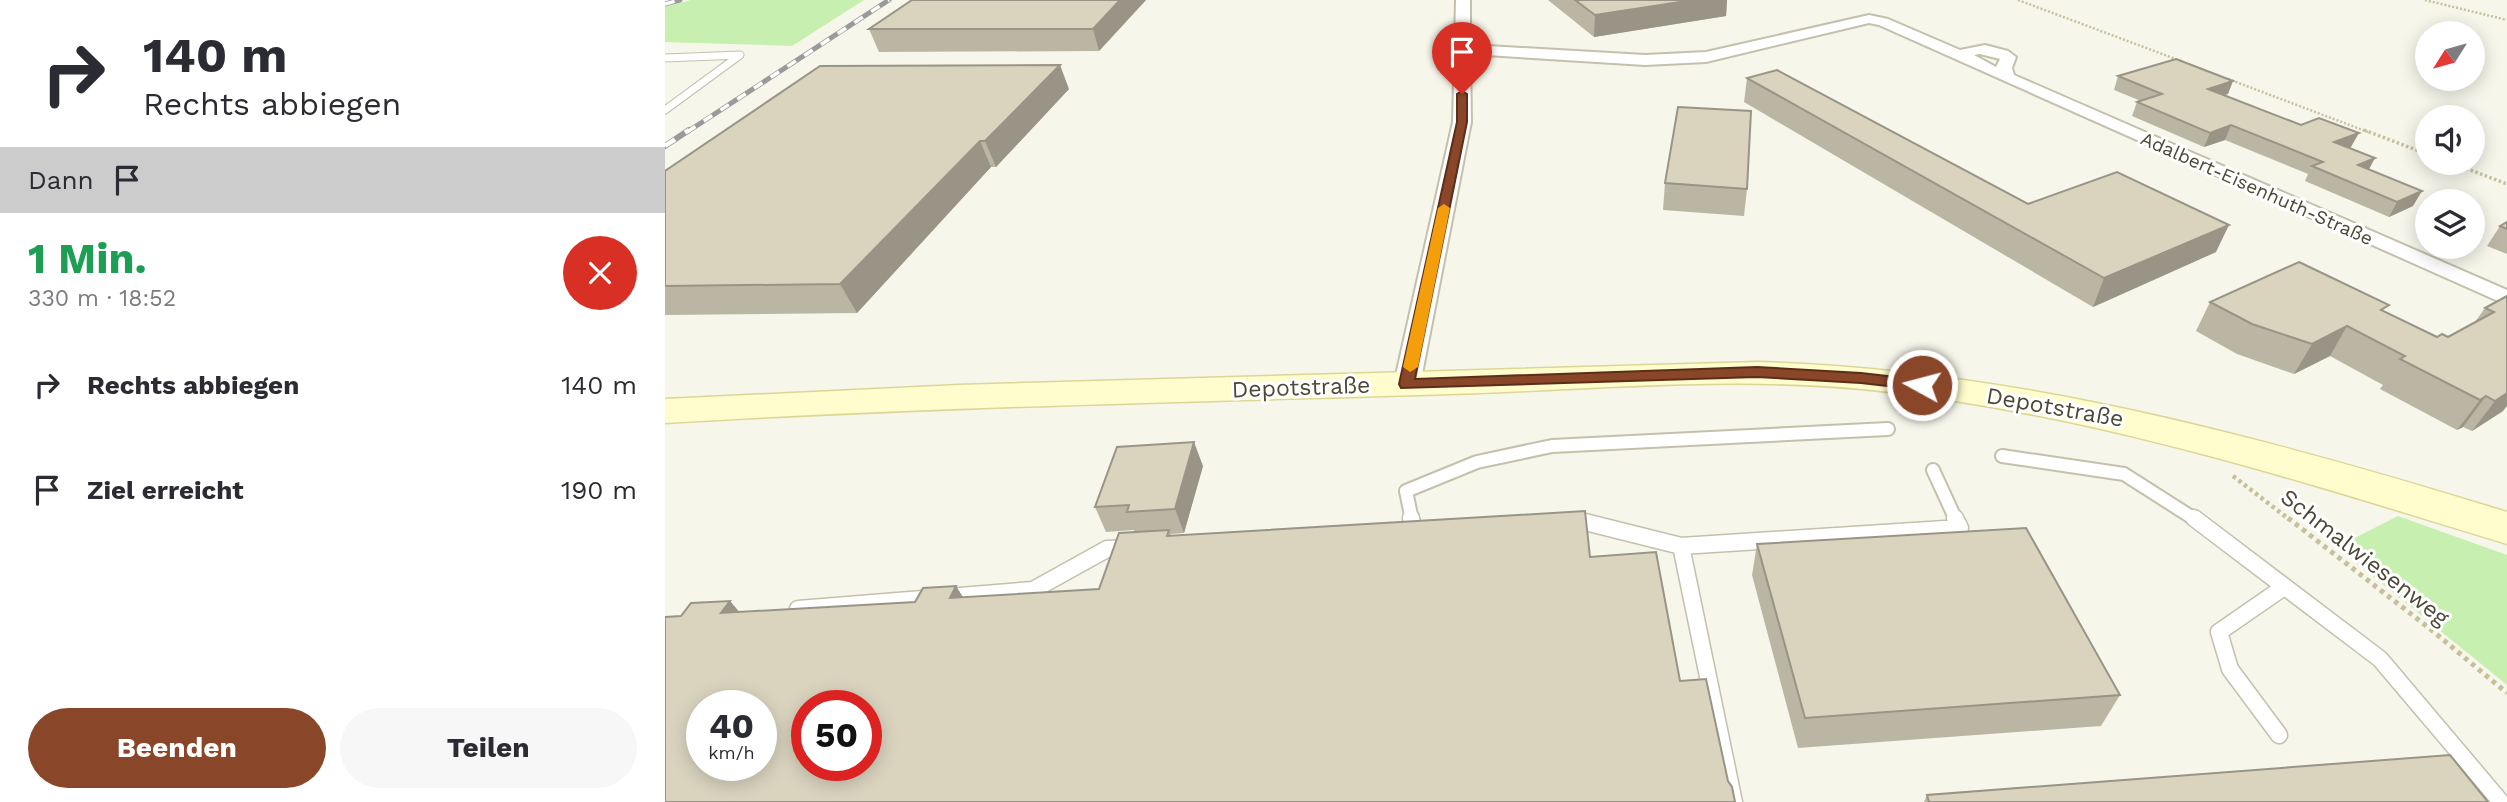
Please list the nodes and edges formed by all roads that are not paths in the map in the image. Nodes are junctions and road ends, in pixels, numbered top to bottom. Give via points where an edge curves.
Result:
1 (1463, 0) edge
2 (1462, 49) junction
3 (665, 58) edge
4 (665, 110) edge
5 (2507, 298) edge
6 (1406, 384) junction
7 (665, 411) edge
8 (1888, 429) dead end
9 (2002, 456) dead end
10 (1933, 470) dead end
11 (1558, 523) edge
12 (1413, 528) edge
13 (2507, 528) edge
14 (1149, 546) edge
15 (1681, 546) junction
16 (2284, 587) junction
17 (789, 610) edge
18 (2279, 735) dead end
19 (1734, 802) edge
20 (2501, 802) edge

1 - 2 street
2 - 5 street, Adalbert-Eisenhuth-Straße via 1645,60 1706,57 1869,19 1883,22 1966,58 1963,54 1976,50 2000,52 2008,57 2007,77
2 - 6 street via 1462,122
3 - 4 lane via 740,55
6 - 7 main road, Depotstraße via 917,398
6 - 13 main road, Depotstraße via 1757,372 1948,388 2184,432 2363,481
8 - 12 lane via 1521,450 1453,470 1406,491
9 - 16 lane via 2125,474 2195,519
10 - 15 lane via 1960,528
11 - 15 lane via 1584,522
14 - 17 lane via 1107,549 1033,590
15 - 19 lane
16 - 18 lane via 2219,632 2230,669
16 - 20 lane via 2380,659

